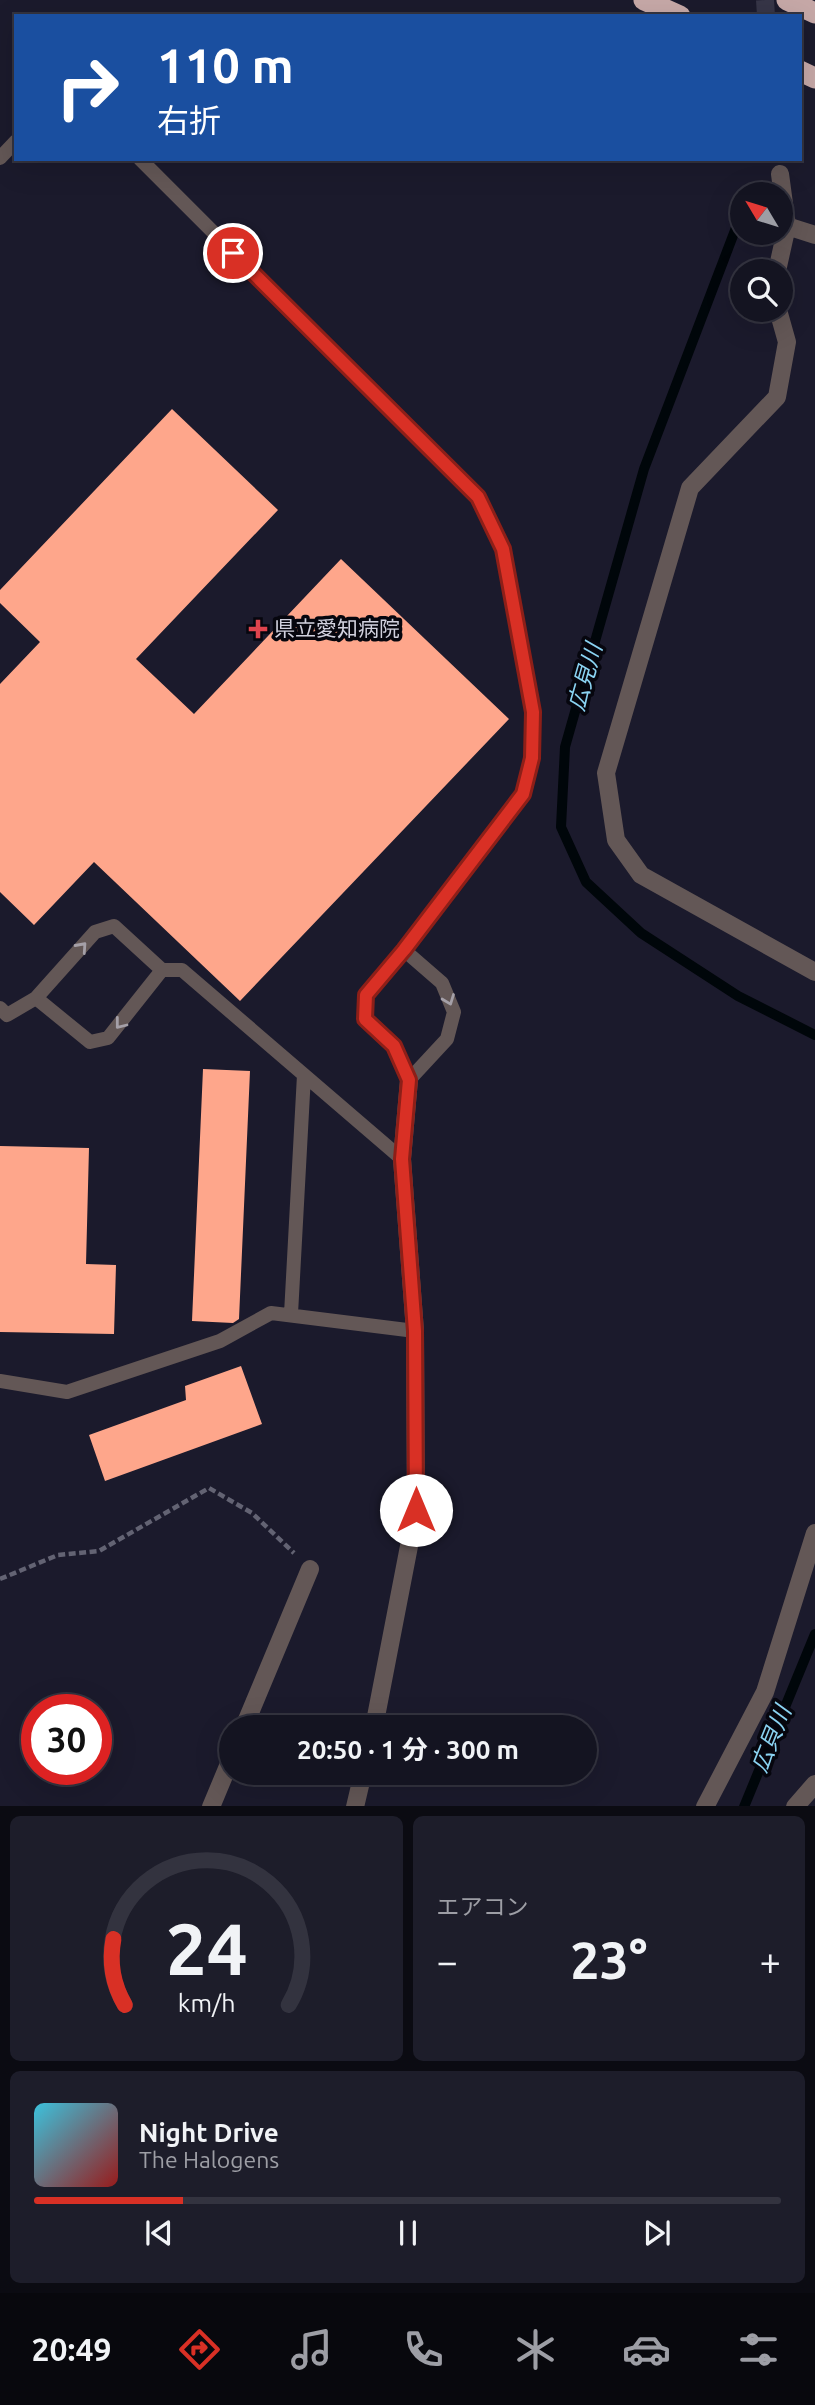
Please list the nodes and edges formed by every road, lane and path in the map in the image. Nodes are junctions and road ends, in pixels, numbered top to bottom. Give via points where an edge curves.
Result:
1 (644, 0) edge
2 (787, 0) edge
3 (815, 13) edge
4 (676, 14) edge
5 (14, 143) edge
6 (0, 158) edge
7 (141, 161) edge
8 (780, 174) dead end
9 (781, 182) edge
10 (793, 228) edge
11 (815, 235) edge
12 (781, 322) edge
13 (404, 950) junction
14 (162, 970) junction
15 (815, 972) edge
16 (36, 998) junction
17 (0, 1008) edge
18 (304, 1074) junction
19 (409, 1080) junction
20 (402, 1159) junction
21 (291, 1314) junction
22 (415, 1331) junction
23 (0, 1381) edge
24 (815, 1533) edge
25 (310, 1569) joint
26 (0, 1579) edge
27 (249, 1715) edge
28 (376, 1715) edge
29 (815, 1784) edge
30 (220, 1785) edge
31 (360, 1785) edge
32 (211, 1806) edge
33 (355, 1806) edge
34 (706, 1806) edge
35 (796, 1806) edge

1 - 4 highway
2 - 3 highway
5 - 6 lane
7 - 13 lane via 478,497 503,549 533,712 532,758 523,794
8 - 9 street
10 - 11 street
12 - 15 street via 787,342 777,397 691,488 606,773 616,840 641,875
13 - 19 lane via 366,995 365,1019 394,1046
13 -> 19 lane via 443,983 454,1012 447,1039
16 -> 14 lane via 95,932 114,926
14 -> 16 lane via 108,1038 90,1042
14 - 18 lane via 182,970
16 - 17 lane via 8,1015
18 - 20 lane
18 - 21 lane
19 - 20 street
20 - 22 street
21 - 22 lane
21 - 23 lane via 271,1313 220,1341 67,1392
22 - 28 street via 416,1510
24 - 34 street via 765,1692
25 - 26 path via 252,1513 209,1488 99,1551 58,1555
25 - 27 street
29 - 35 street
30 - 32 street
31 - 33 street

